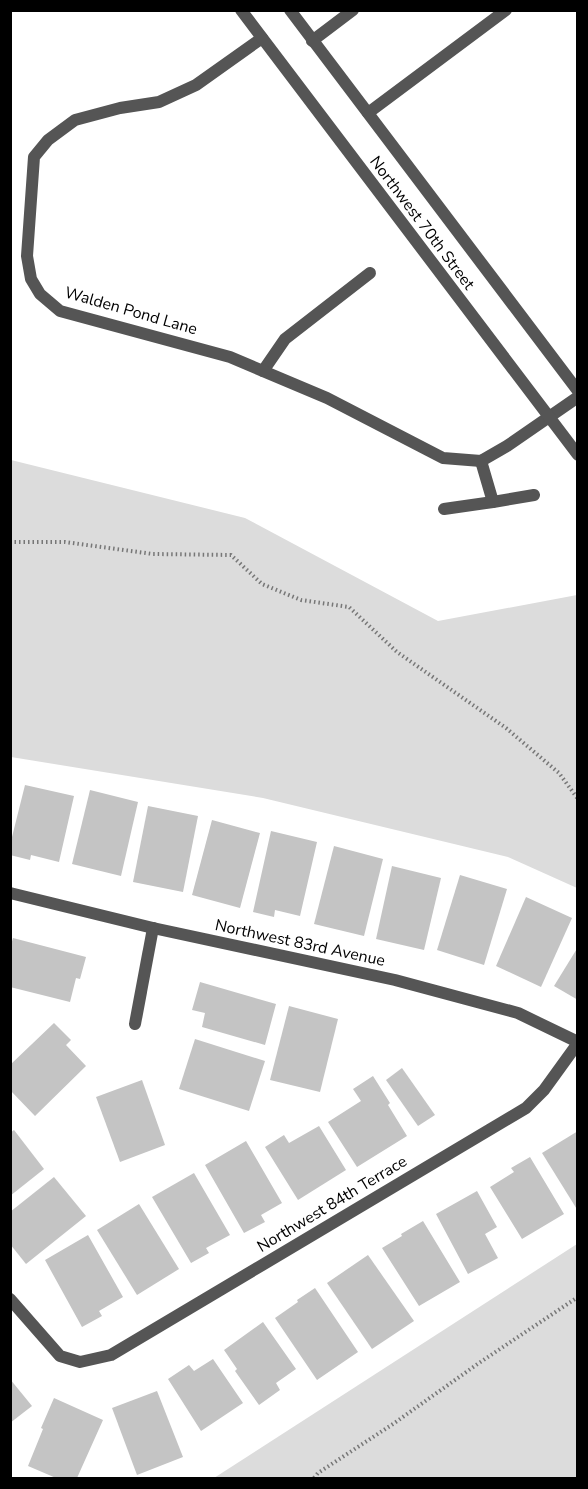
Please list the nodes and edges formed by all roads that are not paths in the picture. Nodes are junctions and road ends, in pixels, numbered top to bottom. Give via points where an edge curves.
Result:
1 (241, 10) edge
2 (290, 10) edge
3 (353, 10) edge
4 (506, 10) edge
5 (262, 38) junction
6 (312, 41) junction
7 (369, 113) junction
8 (370, 273) dead end
9 (263, 371) junction
10 (578, 391) edge
11 (578, 397) edge
12 (549, 417) junction
13 (578, 455) edge
14 (481, 461) junction
15 (534, 495) dead end
16 (493, 502) junction
17 (444, 509) dead end
18 (10, 893) edge
19 (153, 928) junction
20 (135, 1024) dead end
21 (578, 1042) edge
22 (10, 1299) edge

1 - 5 street, Northwest 70th Street
2 - 6 street, Northwest 70th Street
3 - 6 street
4 - 7 street
5 - 9 street, Walden Pond Lane via 196,86 159,102 75,120 48,140 34,157 27,256 31,279 40,294 60,312 231,357
5 - 12 street, Northwest 70th Street
6 - 7 street, Northwest 70th Street
7 - 10 street, Northwest 70th Street
8 - 9 street via 285,339
9 - 14 street, Walden Pond Lane via 327,398 443,458
11 - 12 street
12 - 13 street, Northwest 70th Street
12 - 14 street
14 - 16 street
15 - 16 street
16 - 17 street
18 - 19 street, Northwest 83rd Avenue
19 - 20 street
19 - 21 street, Northwest 83rd Avenue via 507,1010
21 - 22 street, Northwest 84th Terrace via 526,1108 111,1355 80,1362 60,1356

